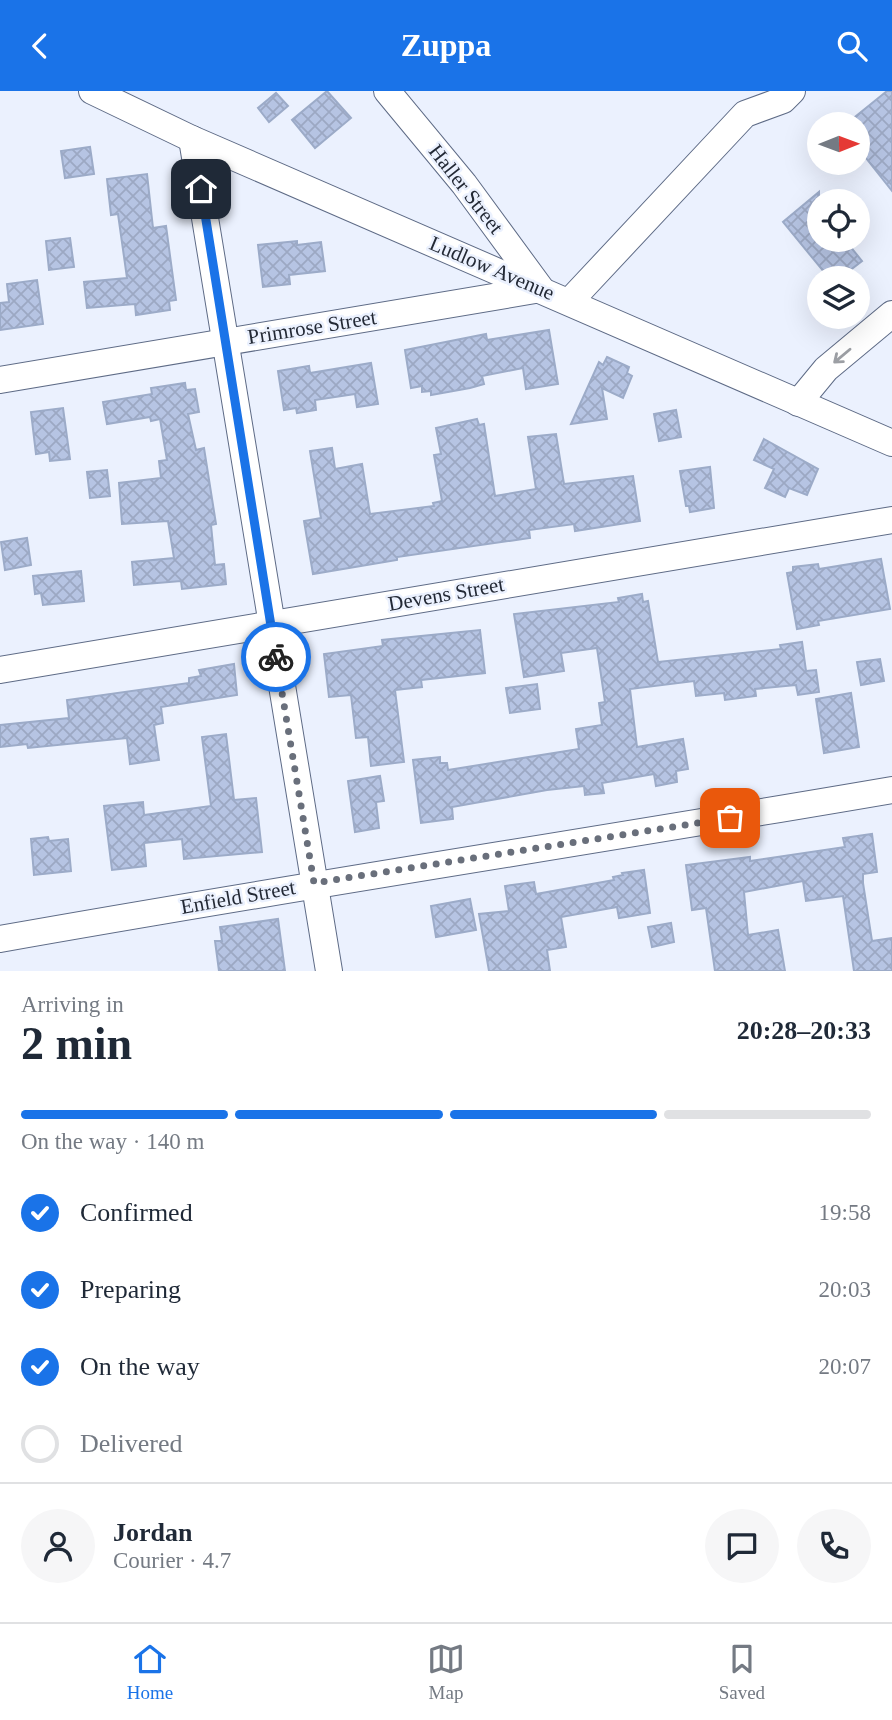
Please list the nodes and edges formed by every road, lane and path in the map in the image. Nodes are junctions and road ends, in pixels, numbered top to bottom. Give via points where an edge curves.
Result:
1 (92, 91) edge
2 (792, 91) edge
3 (391, 92) edge
4 (192, 139) junction
5 (541, 289) junction
6 (570, 301) junction
7 (892, 314) edge
8 (226, 342) junction
9 (0, 380) edge
10 (798, 403) junction
11 (892, 443) edge
12 (892, 520) edge
13 (271, 623) junction
14 (0, 670) edge
15 (892, 790) edge
16 (314, 883) junction
17 (0, 939) edge
18 (329, 971) edge

1 - 4 street, Ludlow Avenue
2 - 6 street via 783,100 745,114
3 - 5 street, Haller Street
4 - 5 street, Ludlow Avenue
4 - 8 street
5 - 6 street, Ludlow Avenue
5 - 8 street, Primrose Street
6 - 10 street, Ludlow Avenue
7 -> 10 street via 826,369
8 - 9 street, Primrose Street
8 - 13 street
10 - 11 street, Ludlow Avenue
12 - 13 street, Devens Street
13 - 14 street, Devens Street
13 - 16 street
15 - 16 street, Enfield Street
16 - 17 street, Enfield Street
16 - 18 street

